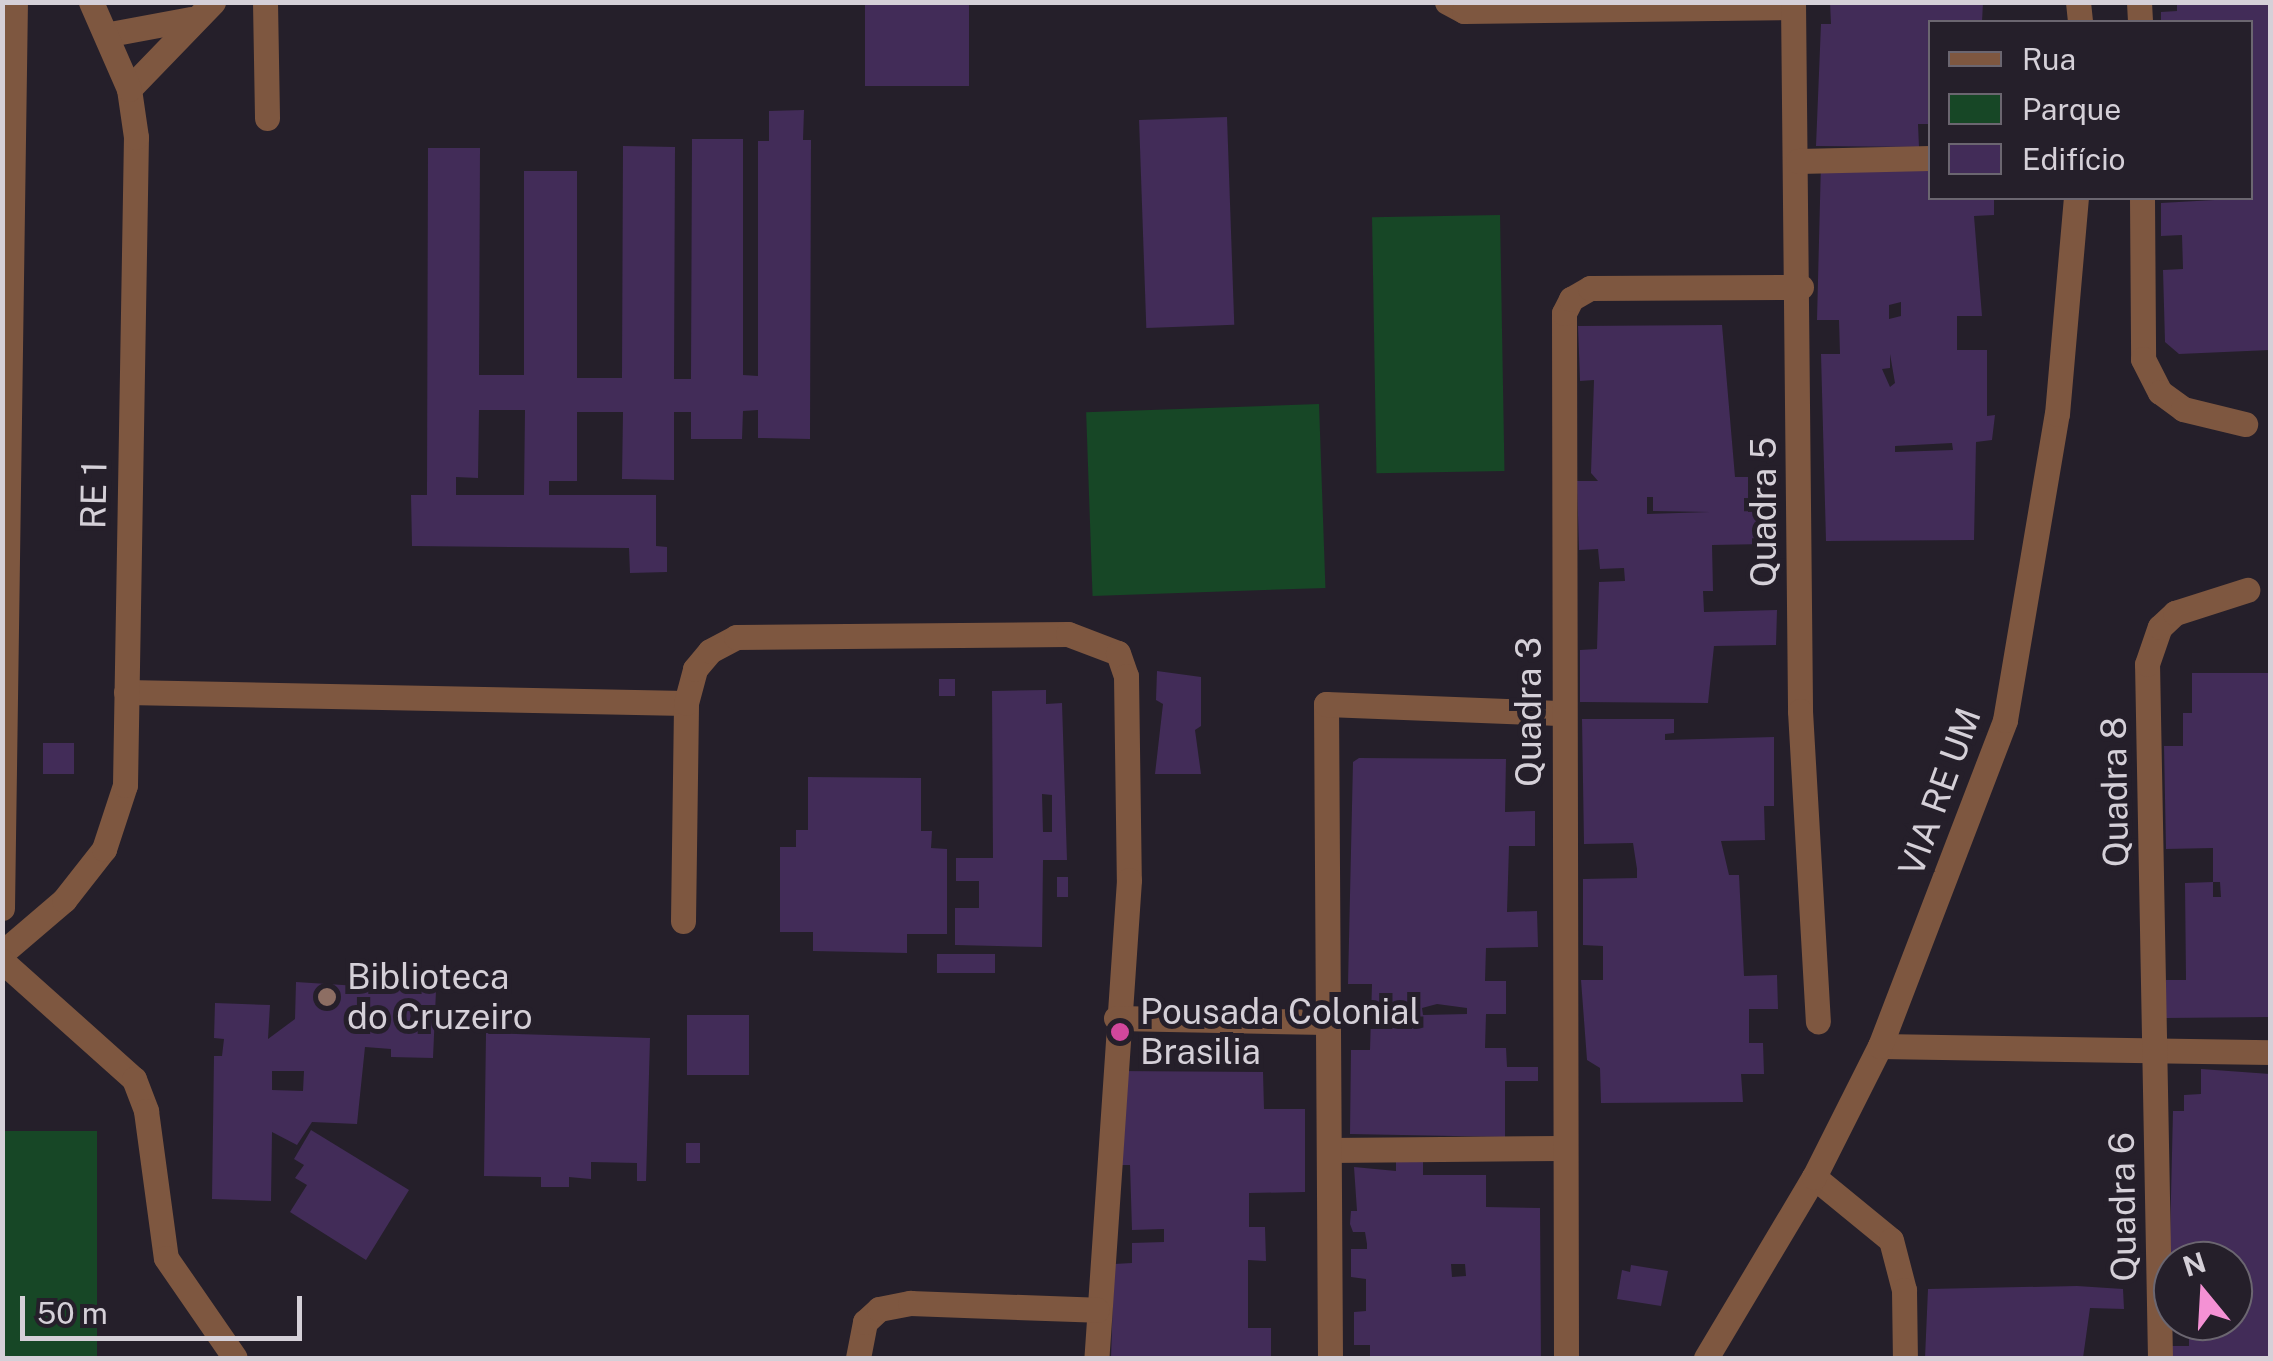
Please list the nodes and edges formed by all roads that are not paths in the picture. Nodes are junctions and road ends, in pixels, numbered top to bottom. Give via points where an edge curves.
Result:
1 (15, 2) edge
2 (91, 2) edge
3 (214, 2) edge
4 (266, 2) edge
5 (1447, 2) edge
6 (1793, 5) edge
7 (1675, 6) edge
8 (192, 18) junction
9 (110, 34) junction
10 (129, 89) junction
11 (267, 118) dead end
12 (1928, 158) edge
13 (1798, 162) junction
14 (2076, 200) edge
15 (2142, 200) edge
16 (1800, 286) junction
17 (2246, 424) dead end
18 (2247, 590) dead end
19 (126, 692) junction
20 (686, 703) junction
21 (1564, 712) junction
22 (2, 908) edge
23 (683, 921) dead end
24 (2, 957) edge
25 (1116, 1018) junction
26 (1818, 1021) dead end
27 (1326, 1022) junction
28 (1880, 1046) junction
29 (2270, 1052) edge
30 (2156, 1054) junction
31 (1562, 1148) junction
32 (1328, 1150) junction
33 (1814, 1178) junction
34 (1097, 1310) junction
35 (235, 1358) edge
36 (858, 1358) edge
37 (1096, 1358) edge
38 (1330, 1358) edge
39 (1566, 1358) edge
40 (1706, 1358) edge
41 (1905, 1358) edge
42 (2160, 1358) edge

1 - 22 street
2 - 9 street, RE 1
3 - 8 street
4 - 11 street
5 - 7 street via 1464,11
6 - 7 street
6 - 13 street, Quadra 5
8 - 9 street
8 - 10 street
9 - 10 street, RE 1
10 - 19 street, RE 1 via 136,137
12 - 13 street
13 - 16 street, Quadra 5
14 - 28 street, VIA RE UM via 2057,414 2006,720
15 - 17 street via 2143,360 2160,392 2182,410
16 - 21 street, Quadra 3 via 1590,288 1571,299 1564,313
16 - 26 street, Quadra 5 via 1800,711
18 - 30 street, Quadra 8 via 2175,612 2160,627 2147,664
19 - 20 street
19 - 24 street, RE 1 via 125,785 104,848 64,900
20 - 23 street
20 - 25 street via 696,669 736,636 1068,634 1118,653 1126,676 1129,880
21 - 27 street via 1326,704
21 - 31 street, Quadra 3
24 - 35 street via 134,1079 142,1094 166,1258
25 - 27 street
25 - 34 street
27 - 32 street
28 - 30 street
28 - 33 street, VIA RE UM
29 - 30 street
30 - 42 street, Quadra 6
31 - 32 street
31 - 39 street, Quadra 3
32 - 38 street
33 - 40 street, VIA RE UM
33 - 41 street via 1890,1240 1904,1290
34 - 36 street via 910,1304 878,1309 865,1322
34 - 37 street

